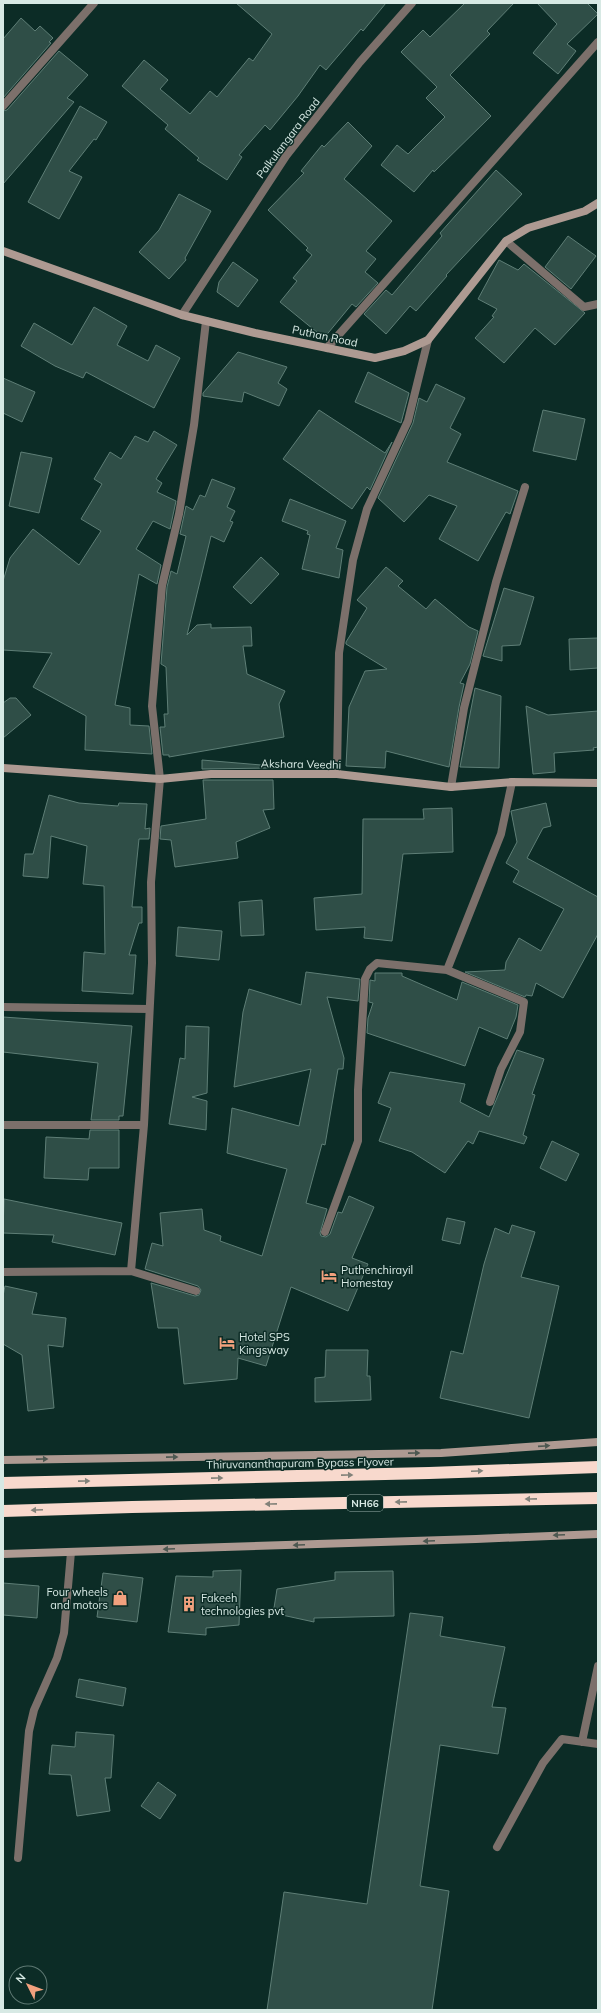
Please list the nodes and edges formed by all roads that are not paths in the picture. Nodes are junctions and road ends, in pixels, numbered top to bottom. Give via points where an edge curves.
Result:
1 (94, 3) edge
2 (412, 3) edge
3 (598, 42) edge
4 (3, 106) edge
5 (598, 203) edge
6 (506, 241) junction
7 (3, 251) edge
8 (598, 304) edge
9 (182, 315) junction
10 (206, 321) junction
11 (428, 340) junction
12 (327, 348) junction
13 (525, 487) dead end
14 (3, 768) edge
15 (337, 774) junction
16 (160, 779) junction
17 (512, 782) junction
18 (598, 782) edge
19 (451, 788) junction
20 (448, 970) junction
21 (3, 1006) edge
22 (149, 1009) junction
23 (490, 1102) dead end
24 (3, 1125) edge
25 (144, 1125) junction
26 (325, 1232) dead end
27 (131, 1271) junction
28 (3, 1272) edge
29 (196, 1291) dead end
30 (598, 1442) edge
31 (3, 1460) edge
32 (598, 1467) edge
33 (3, 1483) edge
34 (598, 1498) edge
35 (3, 1511) edge
36 (598, 1534) edge
37 (71, 1552) junction
38 (3, 1554) edge
39 (598, 1666) edge
40 (582, 1742) junction
41 (598, 1744) edge
42 (497, 1847) dead end
43 (18, 1858) dead end

1 - 4 street
2 - 9 street, Palkulangara Road via 360,62 286,156
3 - 12 street
5 - 6 street, Puthan Road via 585,211 528,228
6 - 8 street via 584,307
6 - 11 street, Puthan Road
7 - 9 street, Puthan Road
9 - 10 street, Puthan Road
10 - 12 street, Puthan Road
10 - 16 street via 193,432 179,514 162,586 152,706
11 - 12 street, Puthan Road via 404,351 375,358
11 - 15 street via 408,421 367,509 353,560 339,653
13 - 19 street via 496,582 464,708
14 - 16 street, Akshara Veedhi
15 - 16 street, Akshara Veedhi via 211,774
15 - 19 street, Akshara Veedhi
16 - 22 street via 151,882 152,963
17 - 18 street, Akshara Veedhi
17 - 19 street, Akshara Veedhi
17 - 20 street via 500,834
20 - 23 street via 524,1002 520,1032 501,1069
20 - 26 street via 377,963 365,979 358,1090 358,1141
21 - 22 street
22 - 25 street
24 - 25 street
25 - 27 street
27 - 28 street
27 - 29 street
31 -> 30 street via 441,1453
33 -> 32 highway, Thiruvananthapuram Bypass Flyover
34 -> 35 highway, NH66 via 132,1506
36 -> 37 street
37 - 38 street
37 - 43 street via 64,1633 58,1658 34,1710 29,1731
39 - 40 street
40 - 41 street
40 - 42 street via 562,1739 543,1763

